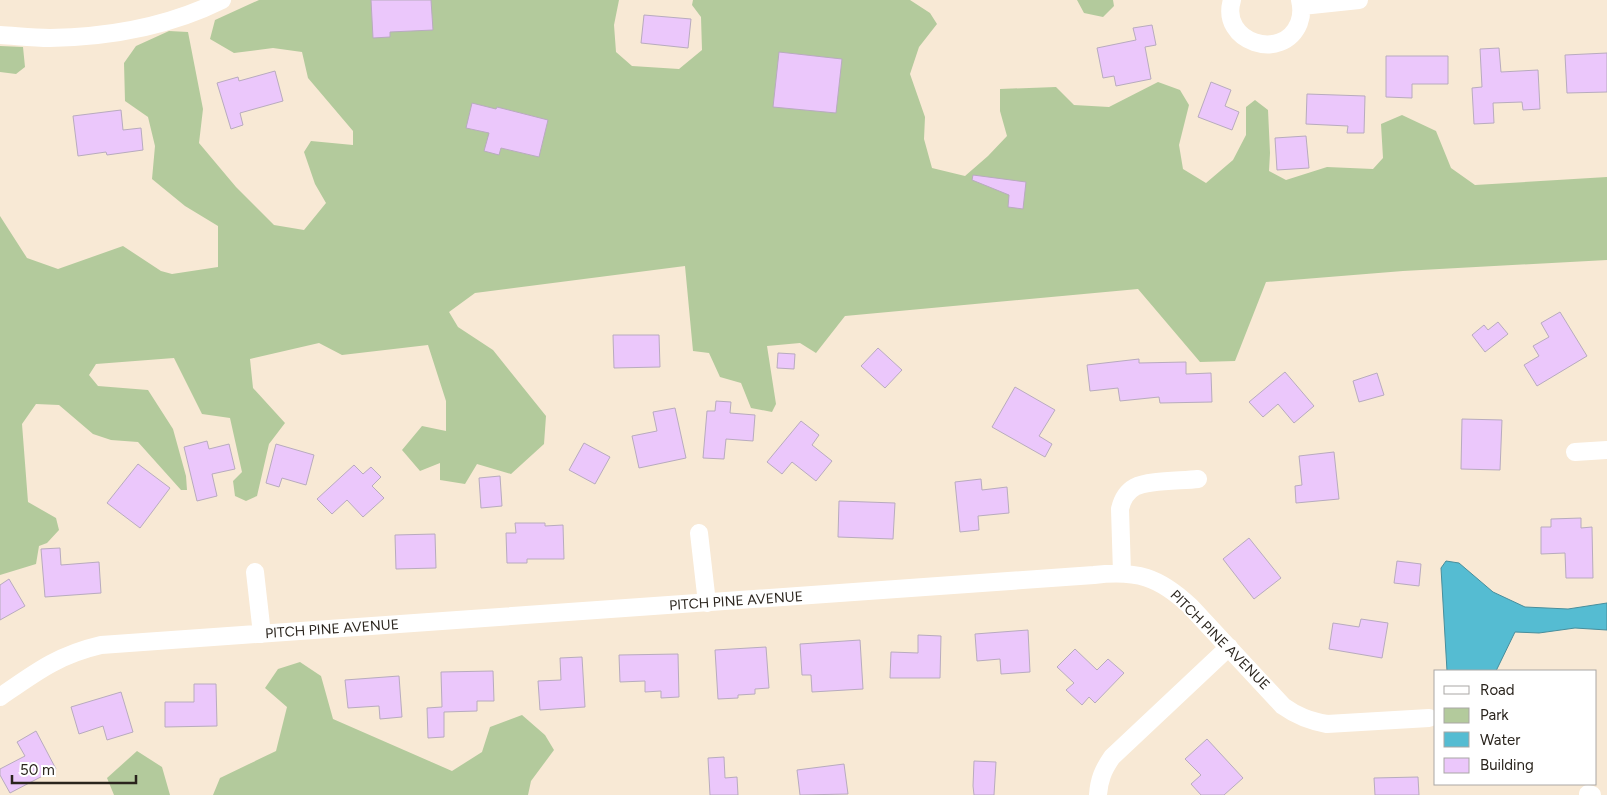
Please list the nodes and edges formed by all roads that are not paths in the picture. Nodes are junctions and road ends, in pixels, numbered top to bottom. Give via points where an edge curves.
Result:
1 (222, 0) edge
2 (1232, 0) edge
3 (1359, 0) edge
4 (1301, 3) edge
5 (0, 35) edge
6 (1607, 450) edge
7 (1575, 452) dead end
8 (1198, 479) dead end
9 (699, 533) dead end
10 (255, 572) dead end
11 (1122, 573) junction
12 (707, 603) junction
13 (262, 634) junction
14 (1229, 647) junction
15 (0, 697) edge
16 (1429, 718) dead end
17 (1098, 795) edge

1 - 5 street via 176,18 88,36
2 - 4 street via 1230,13 1238,32 1260,44 1281,42 1290,36 1301,17
3 - 4 street
6 - 7 street
8 - 11 street via 1144,484 1128,492 1120,509
9 - 12 street
10 - 13 street
11 - 12 street, PITCH PINE AVENUE
11 - 14 street, PITCH PINE AVENUE via 1136,574 1175,591
12 - 13 street, PITCH PINE AVENUE
13 - 15 street, PITCH PINE AVENUE via 121,643 82,649 45,666
14 - 16 street, PITCH PINE AVENUE via 1283,706 1311,722 1327,724
14 - 17 street via 1112,757 1099,782

